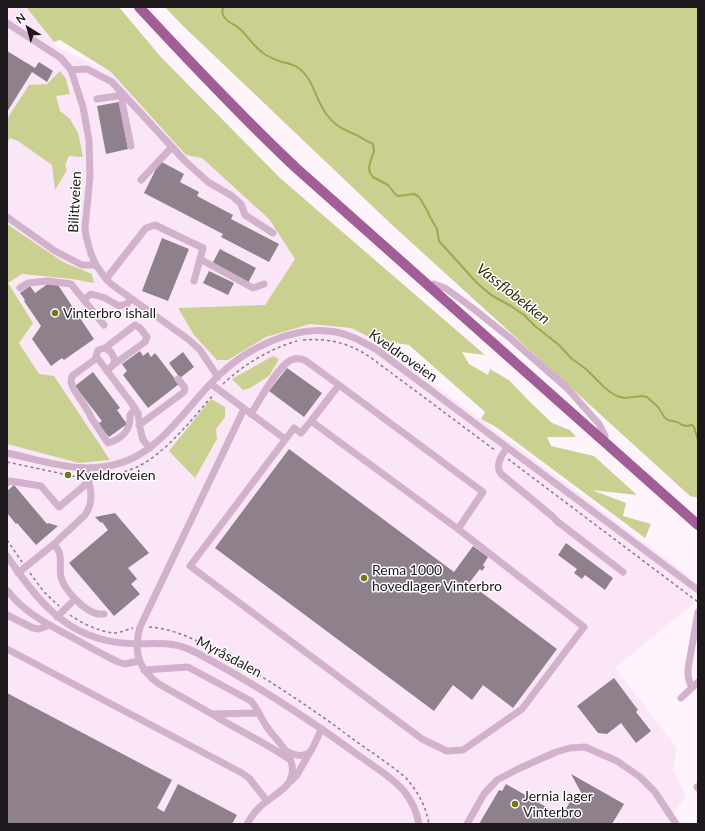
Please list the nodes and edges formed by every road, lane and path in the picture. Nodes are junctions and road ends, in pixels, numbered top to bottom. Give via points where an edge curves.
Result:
1 (139, 7) edge
2 (146, 7) edge
3 (7, 23) edge
4 (71, 70) junction
5 (124, 95) junction
6 (97, 99) dead end
7 (131, 146) dead end
8 (172, 147) junction
9 (141, 180) dead end
10 (7, 217) edge
11 (273, 233) dead end
12 (200, 260) junction
13 (96, 265) junction
14 (106, 279) junction
15 (194, 281) dead end
16 (264, 284) dead end
17 (20, 288) dead end
18 (84, 299) junction
19 (132, 299) junction
20 (104, 325) dead end
21 (105, 348) junction
22 (97, 358) junction
23 (113, 366) junction
24 (107, 371) junction
25 (218, 376) junction
26 (178, 379) dead end
27 (211, 384) junction
28 (338, 385) junction
29 (218, 389) junction
30 (244, 408) junction
31 (136, 409) junction
32 (251, 414) junction
33 (310, 421) junction
34 (139, 425) junction
35 (286, 439) junction
36 (150, 448) junction
37 (507, 448) junction
38 (7, 453) edge
39 (502, 455) junction
40 (7, 462) edge
41 (86, 469) junction
42 (88, 478) junction
43 (7, 483) edge
44 (698, 518) edge
45 (698, 525) edge
46 (458, 529) junction
47 (54, 544) junction
48 (7, 556) edge
49 (623, 572) dead end
50 (18, 573) junction
51 (698, 590) edge
52 (8, 591) edge
53 (75, 599) junction
54 (698, 602) edge
55 (698, 612) edge
56 (104, 614) dead end
57 (7, 615) edge
58 (57, 617) junction
59 (50, 625) junction
60 (137, 644) junction
61 (7, 648) edge
62 (140, 661) junction
63 (144, 670) junction
64 (695, 684) edge
65 (681, 698) dead end
66 (258, 712) junction
67 (212, 714) junction
68 (322, 729) junction
69 (286, 751) junction
70 (310, 752) junction
71 (290, 759) junction
72 (290, 781) junction
73 (267, 801) junction
74 (247, 824) edge
75 (419, 824) edge
76 (467, 824) edge
77 (676, 824) edge

1 - 45 highway via 237,111 295,167
2 - 44 highway via 298,163
3 - 4 street via 61,58
4 - 5 street via 87,69 112,82
4 - 13 street, Bilittveien via 83,107 89,140 90,177 85,227 90,254
5 - 6 street
5 - 7 street via 122,102
5 - 8 street
8 - 9 street
8 - 11 street via 208,182 241,204 245,215
10 - 13 street via 55,252 82,265
12 - 14 street via 203,248 155,225 146,228
12 - 15 street
12 - 16 street via 253,288
13 - 14 street, Bilittveien
14 - 19 street, Bilittveien
17 - 18 street via 28,283 71,284
18 - 19 street via 91,294 119,306 127,304
18 - 20 street
19 - 25 street, Bilittveien via 188,339 200,350
21 - 22 street via 98,350
21 - 23 street via 111,352 115,360
21 - 23 street via 135,325 147,337 145,342
22 - 24 street
22 - 31 street via 72,376 71,382 108,442 115,441 126,432 131,423 130,415
23 - 24 street
24 - 31 street
25 - 27 street, Kveldroveien
25 - 37 street, Kveldroveien via 255,349 280,338 305,331 335,332 356,338 377,350
26 - 34 street via 185,388 184,392
27 - 29 street
27 - 36 street, Kveldroveien
28 - 32 street via 306,361 295,359 284,366
28 - 33 street
28 - 46 street via 483,492
29 - 30 street
29 - 39 path via 240,369 282,346 302,340 335,341 370,356
29 - 42 path via 162,451 126,471
30 - 32 street
30 - 60 street via 140,627
31 - 34 street
32 - 35 street
33 - 35 street via 301,433 294,428
33 - 46 street
34 - 36 street via 143,440
35 - 46 street via 190,566 422,739 447,751 463,750 522,709 584,628
36 - 41 street, Kveldroveien via 141,455 120,463
37 - 39 street
37 - 51 street, Kveldroveien
38 - 41 street, Kveldroveien
39 - 49 street via 498,466 501,474
39 - 54 path
40 - 42 path
41 - 42 street
42 - 43 street via 84,486 59,507 41,486 10,481
42 - 47 street via 92,498 89,509
47 - 50 street
47 - 53 street via 59,552 60,572 65,587
48 - 50 street, Myråsdalen
50 - 58 street, Myråsdalen
52 - 59 street via 24,607
53 - 56 street via 93,612
53 - 58 street
55 - 64 street via 688,669 689,683
57 - 59 street via 33,628
58 - 60 street, Myråsdalen via 94,637
59 - 62 street via 118,662 125,664
60 - 62 street
60 - 68 street, Myråsdalen via 176,645 196,652 260,688
61 - 73 street via 242,773
62 - 63 street
63 - 66 street via 188,667 251,701
63 - 67 street via 159,684
64 - 65 street
66 - 67 street
66 - 69 street
67 - 71 street
68 - 70 street
68 - 75 street, Myråsdalen via 403,790 413,806
69 - 70 street via 299,756
69 - 71 street
70 - 72 street via 297,775
71 - 72 street
72 - 73 street
73 - 74 street via 256,810
76 - 77 street via 484,794 497,780 556,752 585,747 617,761 640,777 655,792

